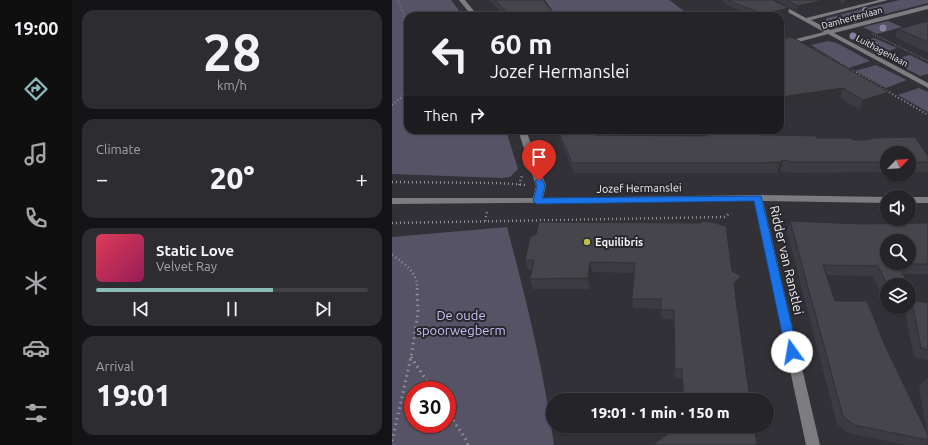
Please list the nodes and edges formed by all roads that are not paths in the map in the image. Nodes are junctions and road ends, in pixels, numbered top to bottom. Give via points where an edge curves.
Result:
1 (462, 0) edge
2 (769, 0) edge
3 (885, 0) edge
4 (928, 7) edge
5 (472, 12) edge
6 (805, 20) junction
7 (828, 33) junction
8 (784, 45) edge
9 (928, 86) edge
10 (523, 134) edge
11 (758, 198) junction
12 (880, 200) edge
13 (916, 200) edge
14 (928, 200) edge
15 (392, 201) edge
16 (537, 201) junction
17 (813, 445) edge

1 - 5 street
2 - 6 street, Luithagenlaan
3 - 6 street, Damhertenlaan
4 - 7 street, Damhertenlaan
6 - 7 street, Luithagenlaan
7 - 8 street, Damhertenlaan
7 - 9 street, Luithagenlaan
10 - 16 street via 541,186
11 - 12 street, Jozef Hermanslei
11 - 16 street, Jozef Hermanslei
11 - 17 street, Ridder van Ranstlei
13 - 14 street
15 - 16 street, Jozef Hermanslei

